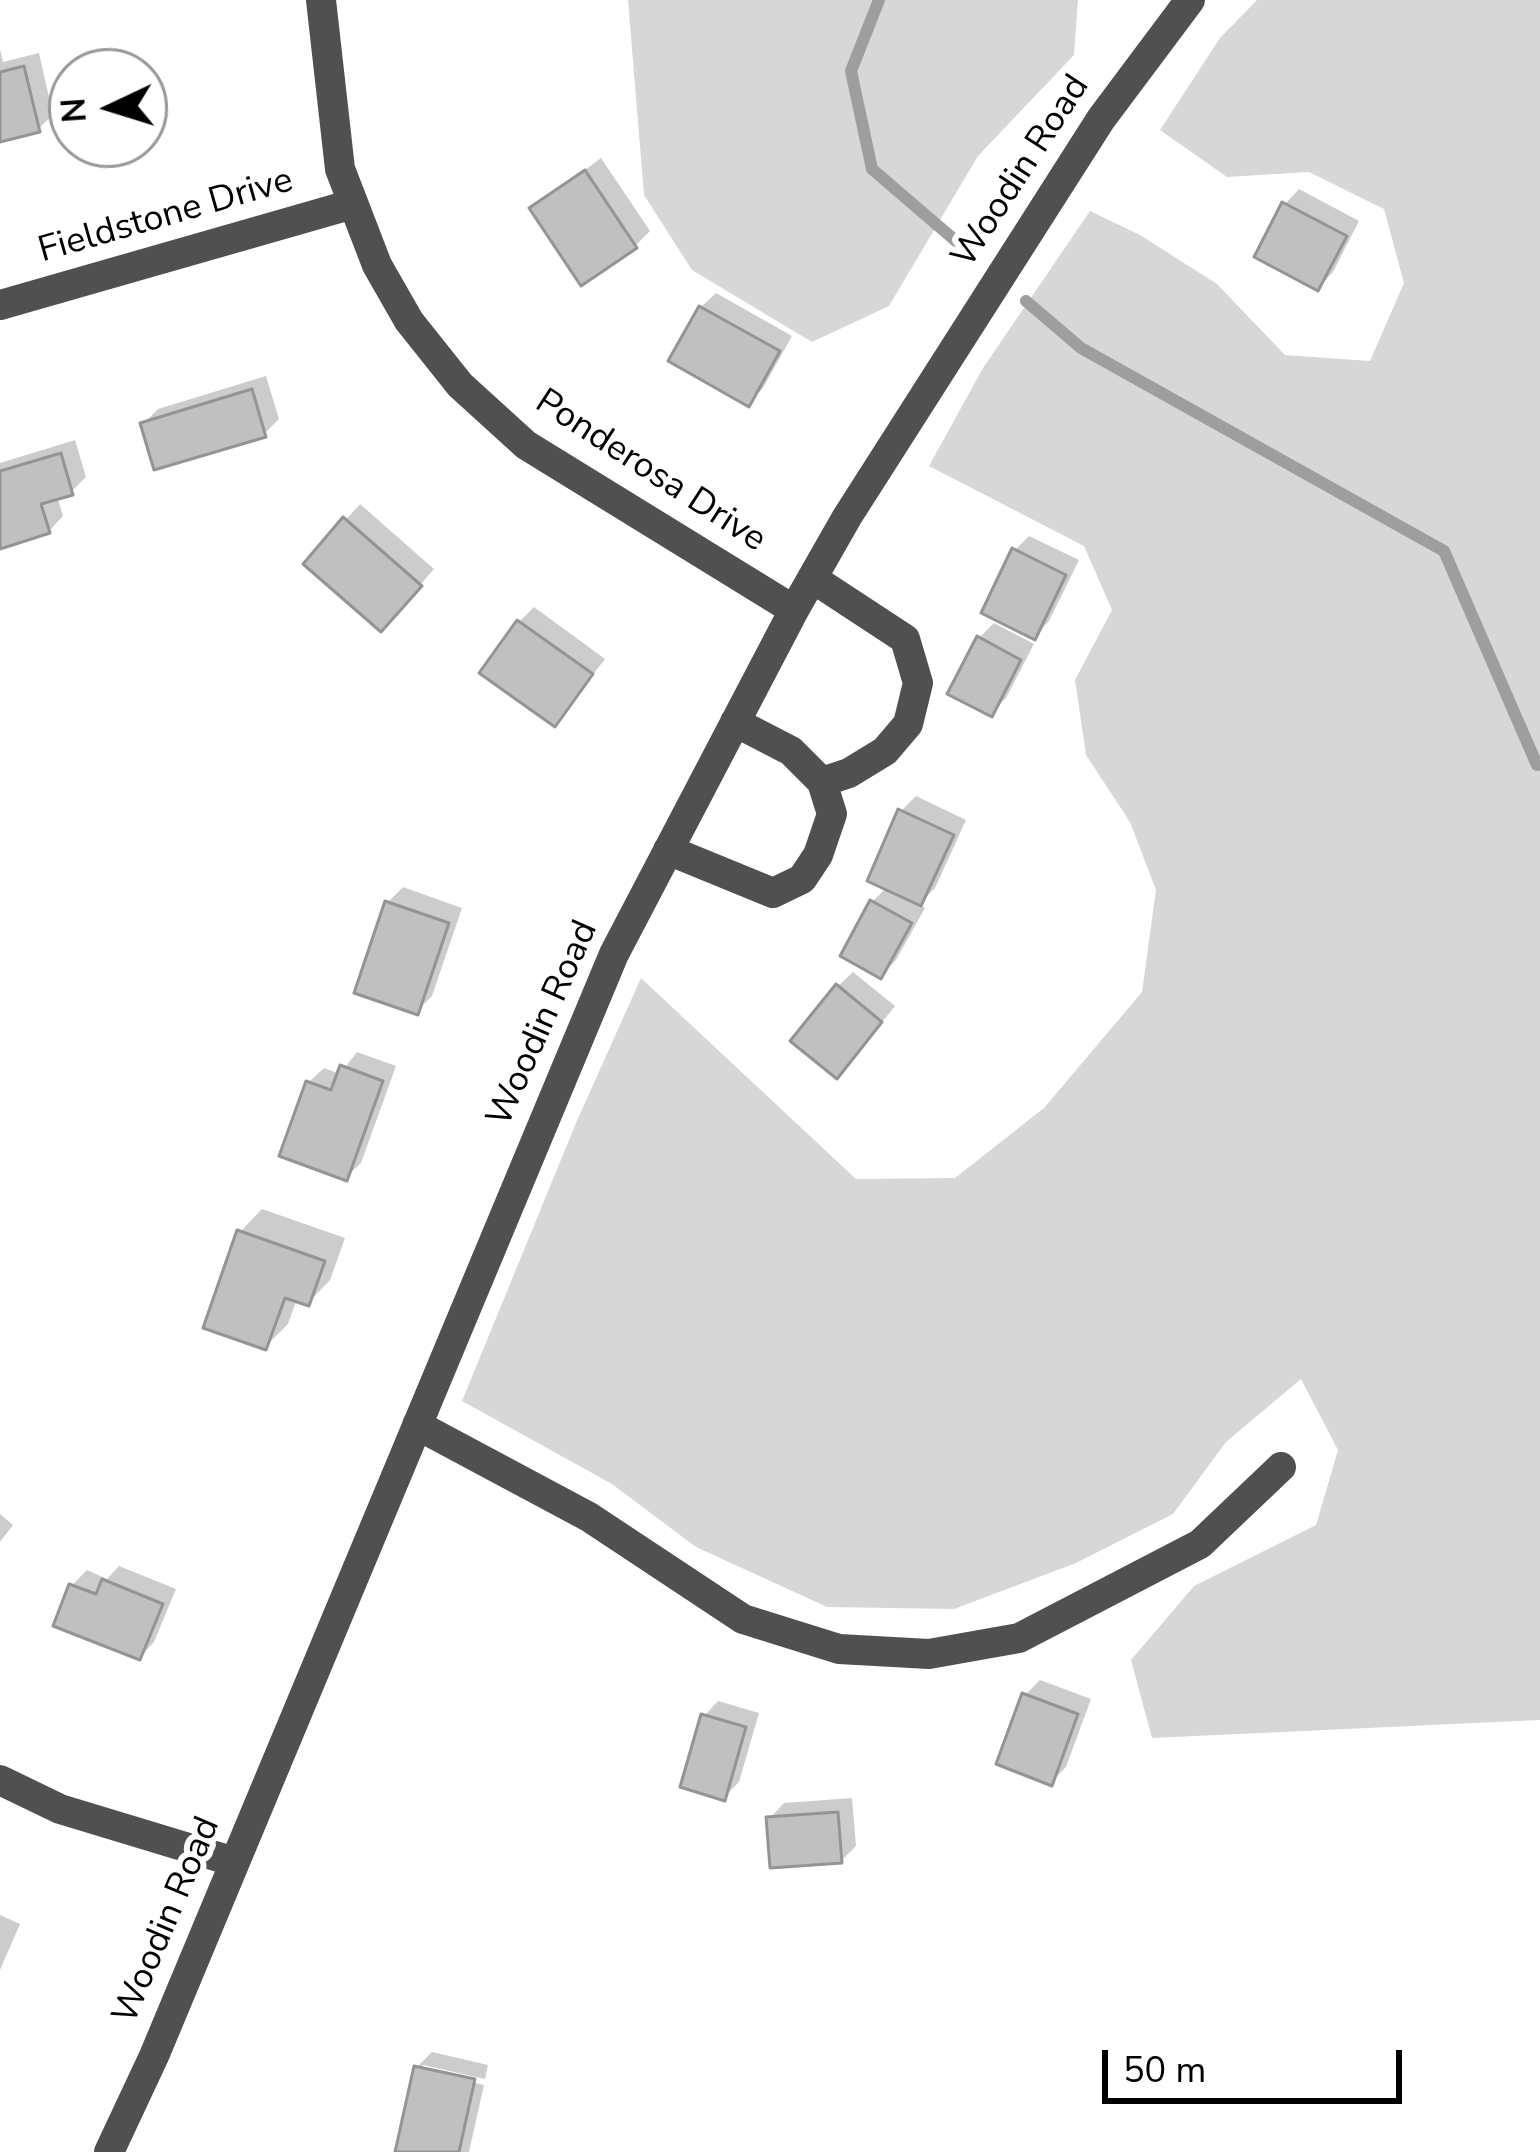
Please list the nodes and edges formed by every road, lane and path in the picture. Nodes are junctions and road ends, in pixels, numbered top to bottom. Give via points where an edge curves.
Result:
1 (321, 0) edge
2 (1190, 0) edge
3 (353, 205) junction
4 (0, 305) edge
5 (812, 578) junction
6 (794, 610) junction
7 (735, 722) junction
8 (822, 782) junction
9 (668, 850) junction
10 (417, 1425) junction
11 (1281, 1467) dead end
12 (0, 1780) edge
13 (235, 1862) junction
14 (109, 2152) edge

1 - 3 street, Ponderosa Drive via 340,169
2 - 5 street, Woodin Road via 1101,118
3 - 4 street, Fieldstone Drive
3 - 6 street, Ponderosa Drive via 376,266 460,386 526,446
5 - 6 street, Woodin Road
5 - 8 street via 905,639 918,683 908,724 885,751
6 - 7 street, Woodin Road
7 - 8 street via 791,751
7 - 9 street, Woodin Road
8 - 9 street via 832,814 818,855 802,879 773,893
9 - 10 street, Woodin Road via 596,996
10 - 11 street via 590,1517 742,1619 839,1649 884,1652 929,1654 1019,1639 1200,1544
10 - 13 street, Woodin Road
12 - 13 street via 60,1809
13 - 14 street, Woodin Road

